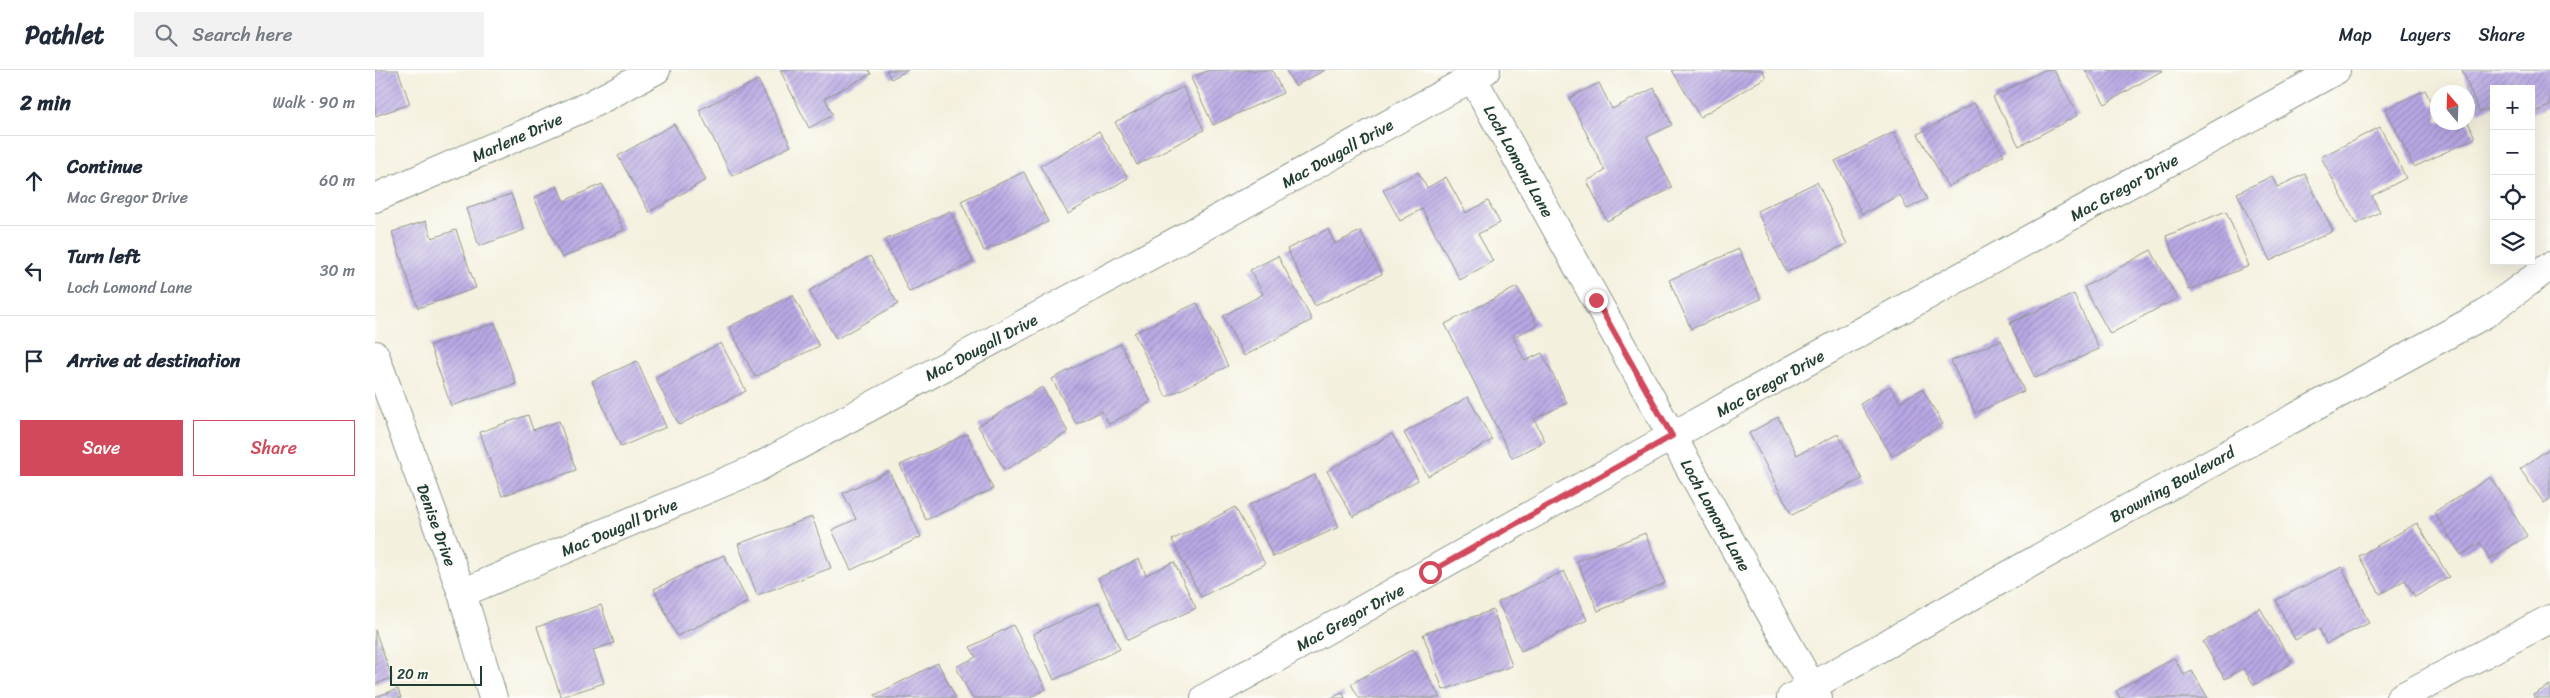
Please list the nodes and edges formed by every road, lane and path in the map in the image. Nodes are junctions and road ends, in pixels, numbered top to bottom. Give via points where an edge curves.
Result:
1 (656, 70) edge
2 (2336, 70) edge
3 (1475, 72) edge
4 (375, 198) edge
5 (2550, 266) edge
6 (375, 355) edge
7 (1672, 436) junction
8 (463, 593) junction
9 (2550, 619) edge
10 (1807, 694) edge
11 (493, 698) edge
12 (1205, 698) edge
13 (2400, 698) edge

1 - 4 street, Marlene Drive via 588,106
2 - 7 street, Mac Gregor Drive
3 - 7 street, Loch Lomond Lane
3 - 8 street, Mac Dougall Drive via 1203,227 755,469
5 - 10 street, Browning Boulevard via 2485,314 2103,522
6 - 8 street, Denise Drive
7 - 10 street, Loch Lomond Lane
7 - 12 street, Mac Gregor Drive
8 - 11 street, Denise Drive
9 - 13 street

